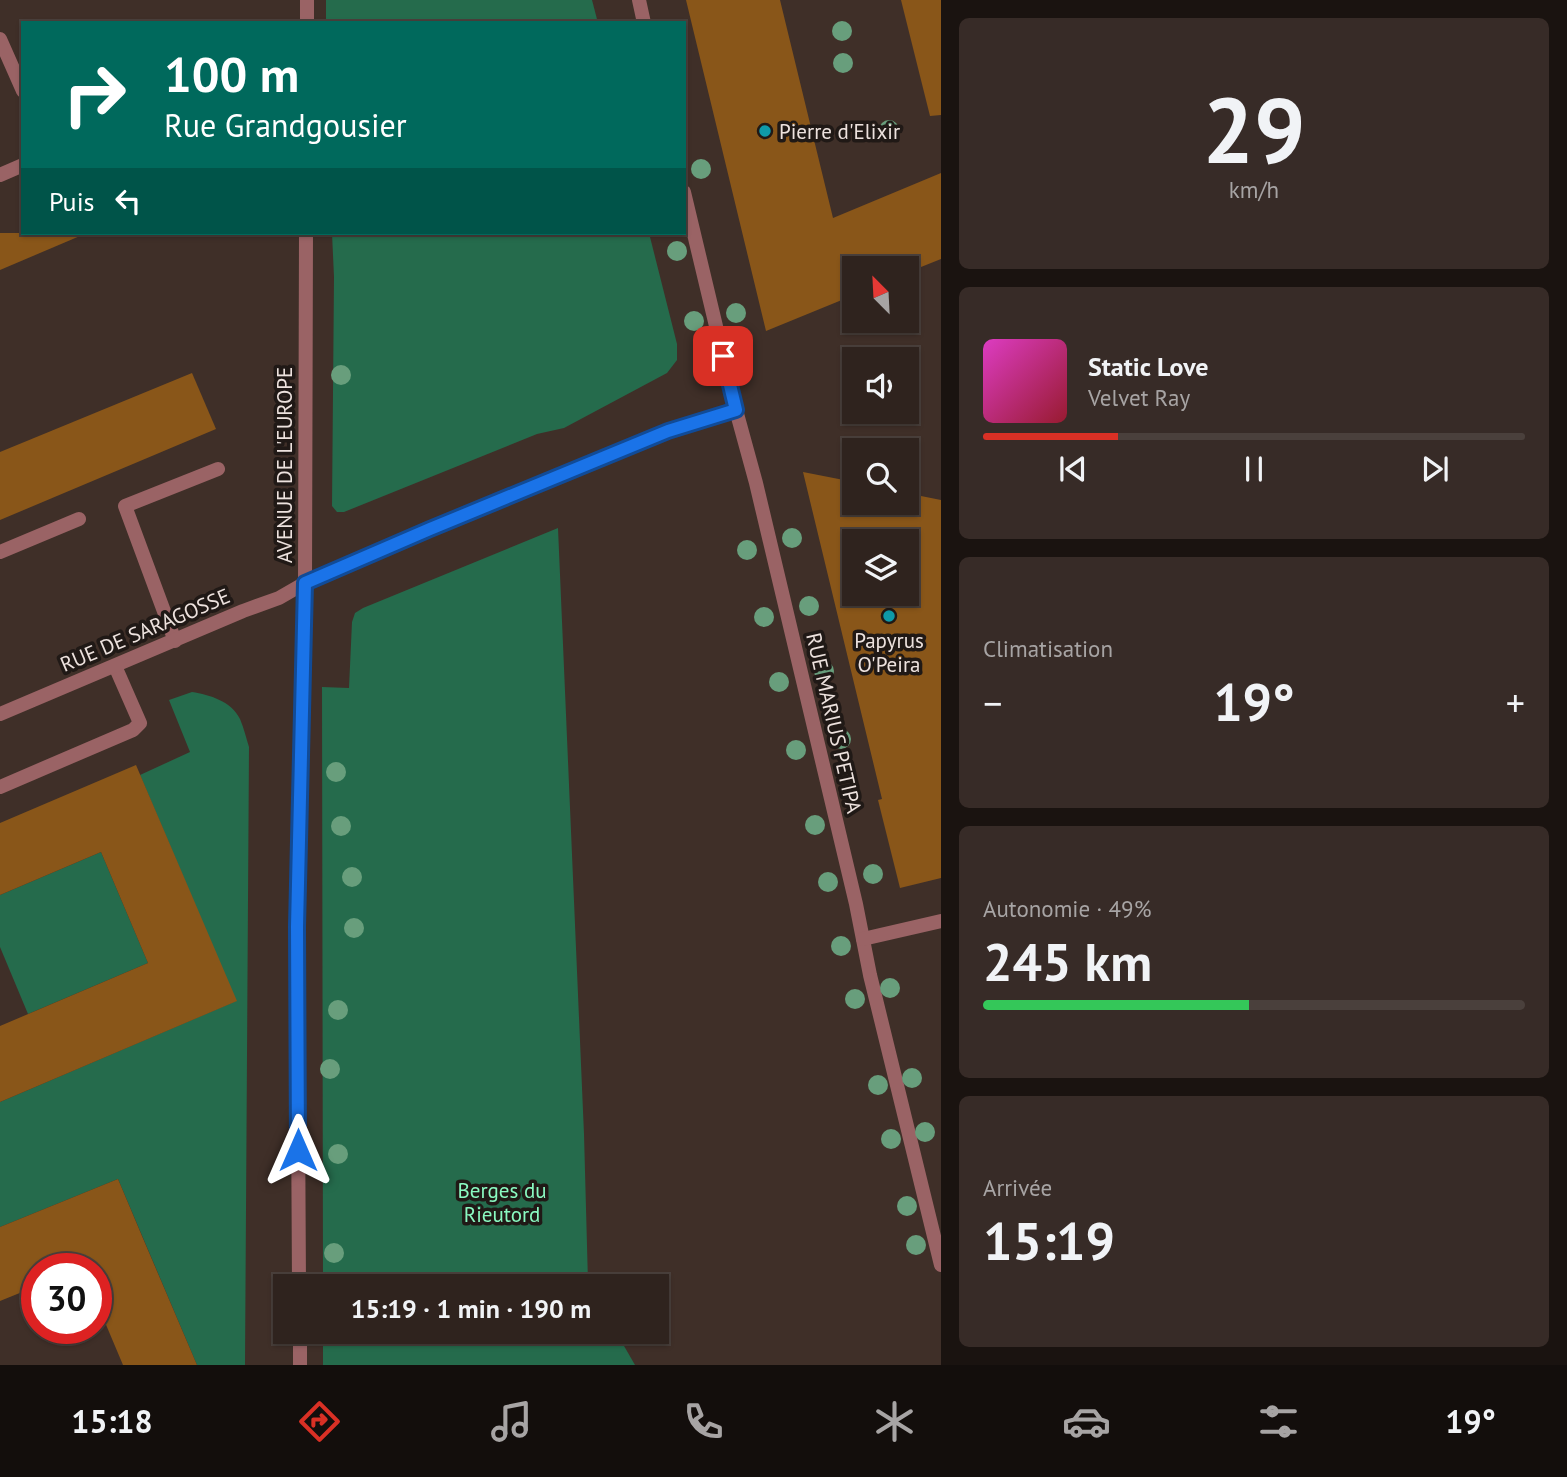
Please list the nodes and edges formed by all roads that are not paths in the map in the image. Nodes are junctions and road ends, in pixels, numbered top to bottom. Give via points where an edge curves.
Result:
1 (307, 0) edge
2 (639, 0) edge
3 (307, 21) edge
4 (644, 21) edge
5 (0, 39) edge
6 (21, 86) edge
7 (21, 166) edge
8 (0, 175) edge
9 (686, 200) edge
10 (306, 235) edge
11 (736, 410) junction
12 (218, 469) dead end
13 (79, 519) dead end
14 (0, 552) edge
15 (305, 583) junction
16 (174, 641) junction
17 (115, 666) junction
18 (0, 714) edge
19 (0, 787) edge
20 (940, 921) edge
21 (863, 939) junction
22 (940, 1265) edge
23 (299, 1274) edge
24 (300, 1344) edge
25 (300, 1365) edge

1 - 3 street
2 - 4 street
5 - 6 street
7 - 8 street
9 - 11 street, RUE MARIUS PETIPA
10 - 15 street, AVENUE DE L'EUROPE
11 - 15 street, RUE DE SARAGOSSE via 668,431
11 - 21 street, RUE MARIUS PETIPA
12 - 16 street via 125,506
13 - 14 street
15 - 16 street, RUE DE SARAGOSSE
15 - 23 street, AVENUE DE L'EUROPE via 297,927
16 - 17 street, RUE DE SARAGOSSE
17 - 18 street, RUE DE SARAGOSSE
17 - 19 street via 140,723
20 - 21 street
21 - 22 street, RUE MARIUS PETIPA
24 - 25 street

